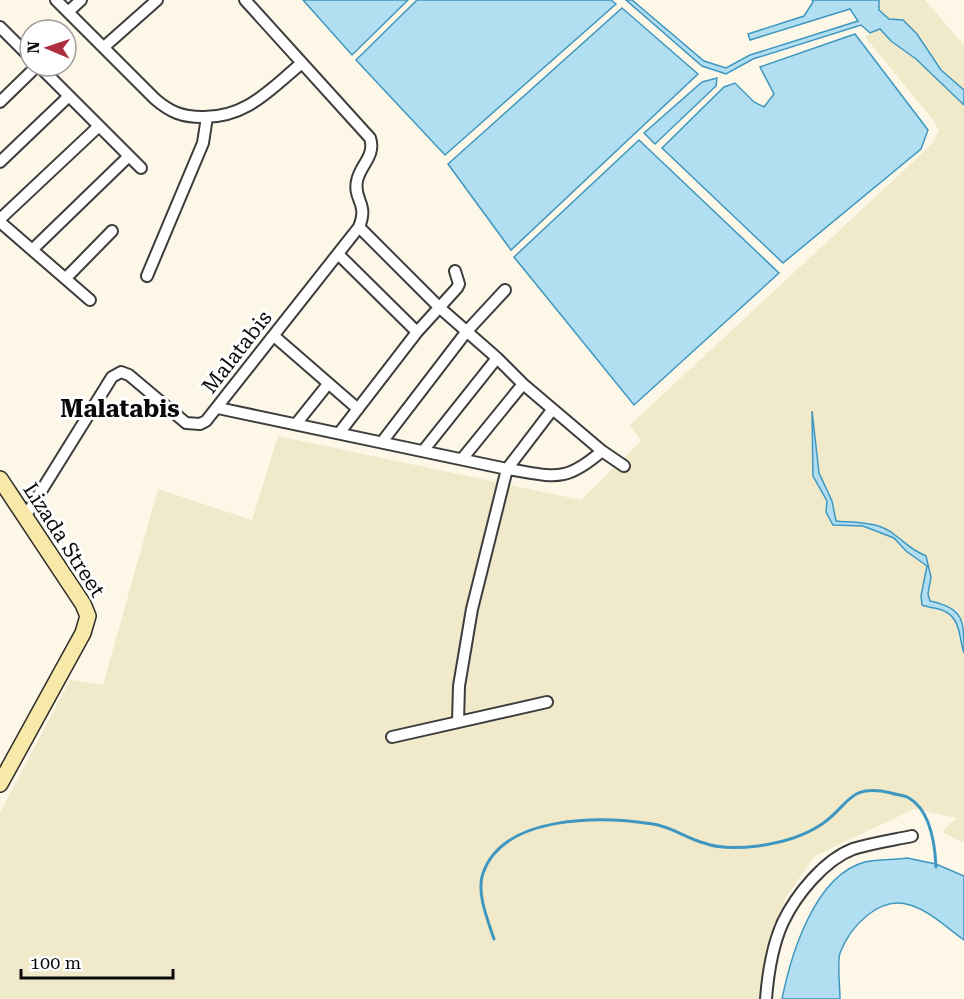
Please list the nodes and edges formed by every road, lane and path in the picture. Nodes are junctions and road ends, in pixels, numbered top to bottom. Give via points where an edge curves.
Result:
1 (56, 0) edge
2 (81, 0) edge
3 (157, 0) edge
4 (245, 0) edge
5 (68, 12) junction
6 (2, 34) edge
7 (18, 47) edge
8 (104, 47) junction
9 (303, 63) junction
10 (25, 78) edge
11 (50, 78) edge
12 (69, 96) junction
13 (0, 102) edge
14 (207, 117) junction
15 (99, 126) junction
16 (129, 156) junction
17 (0, 162) edge
18 (141, 168) dead end
19 (0, 220) edge
20 (359, 227) junction
21 (112, 231) dead end
22 (33, 249) junction
23 (338, 254) junction
24 (455, 271) dead end
25 (147, 276) dead end
26 (66, 278) junction
27 (505, 290) dead end
28 (90, 300) dead end
29 (440, 308) junction
30 (467, 331) junction
31 (417, 332) junction
32 (274, 336) junction
33 (497, 358) junction
34 (328, 384) junction
35 (523, 384) junction
36 (218, 408) junction
37 (358, 409) junction
38 (552, 410) junction
39 (296, 424) junction
40 (340, 432) junction
41 (382, 442) junction
42 (423, 451) junction
43 (602, 451) junction
44 (462, 459) junction
45 (624, 466) dead end
46 (507, 469) junction
47 (0, 479) edge
48 (25, 517) junction
49 (547, 702) dead end
50 (458, 722) junction
51 (392, 737) dead end
52 (0, 784) edge
53 (912, 836) dead end
54 (766, 999) edge

1 - 5 street
2 - 5 street
3 - 8 street
4 - 9 street
5 - 8 street
6 - 7 street
8 - 14 street via 167,109
9 - 14 street via 254,103 234,114
9 - 20 street via 370,138 372,149 357,181 363,207
10 - 13 street
11 - 12 street
12 - 15 street
12 - 17 street
14 - 25 street via 203,143
15 - 16 street
15 - 19 street
16 - 18 street
16 - 22 street
19 - 22 street
20 - 23 street, Malatabis
20 - 29 street
21 - 26 street
22 - 26 street
23 - 31 street
23 - 32 street, Malatabis
24 - 29 street via 459,284
26 - 28 street
27 - 30 street
29 - 30 street
29 - 31 street
30 - 33 street
30 - 41 street
31 - 37 street
32 - 34 street
32 - 36 street, Malatabis
33 - 35 street
33 - 42 street
34 - 37 street
34 - 39 street
35 - 38 street
35 - 44 street
36 - 39 street
36 - 48 street, Malatabis via 200,424 186,423 129,375 116,373
37 - 40 street
38 - 43 street
38 - 46 street
39 - 40 street
40 - 41 street
41 - 42 street
42 - 44 street
43 - 45 street
43 - 46 street via 582,468 561,476
44 - 46 street
46 - 50 street via 472,609 459,686
47 - 48 street, Lizada Street
48 - 52 street, Lizada Street via 88,616 83,633
49 - 50 street
50 - 51 street
53 - 54 street via 851,850 824,866 783,921

